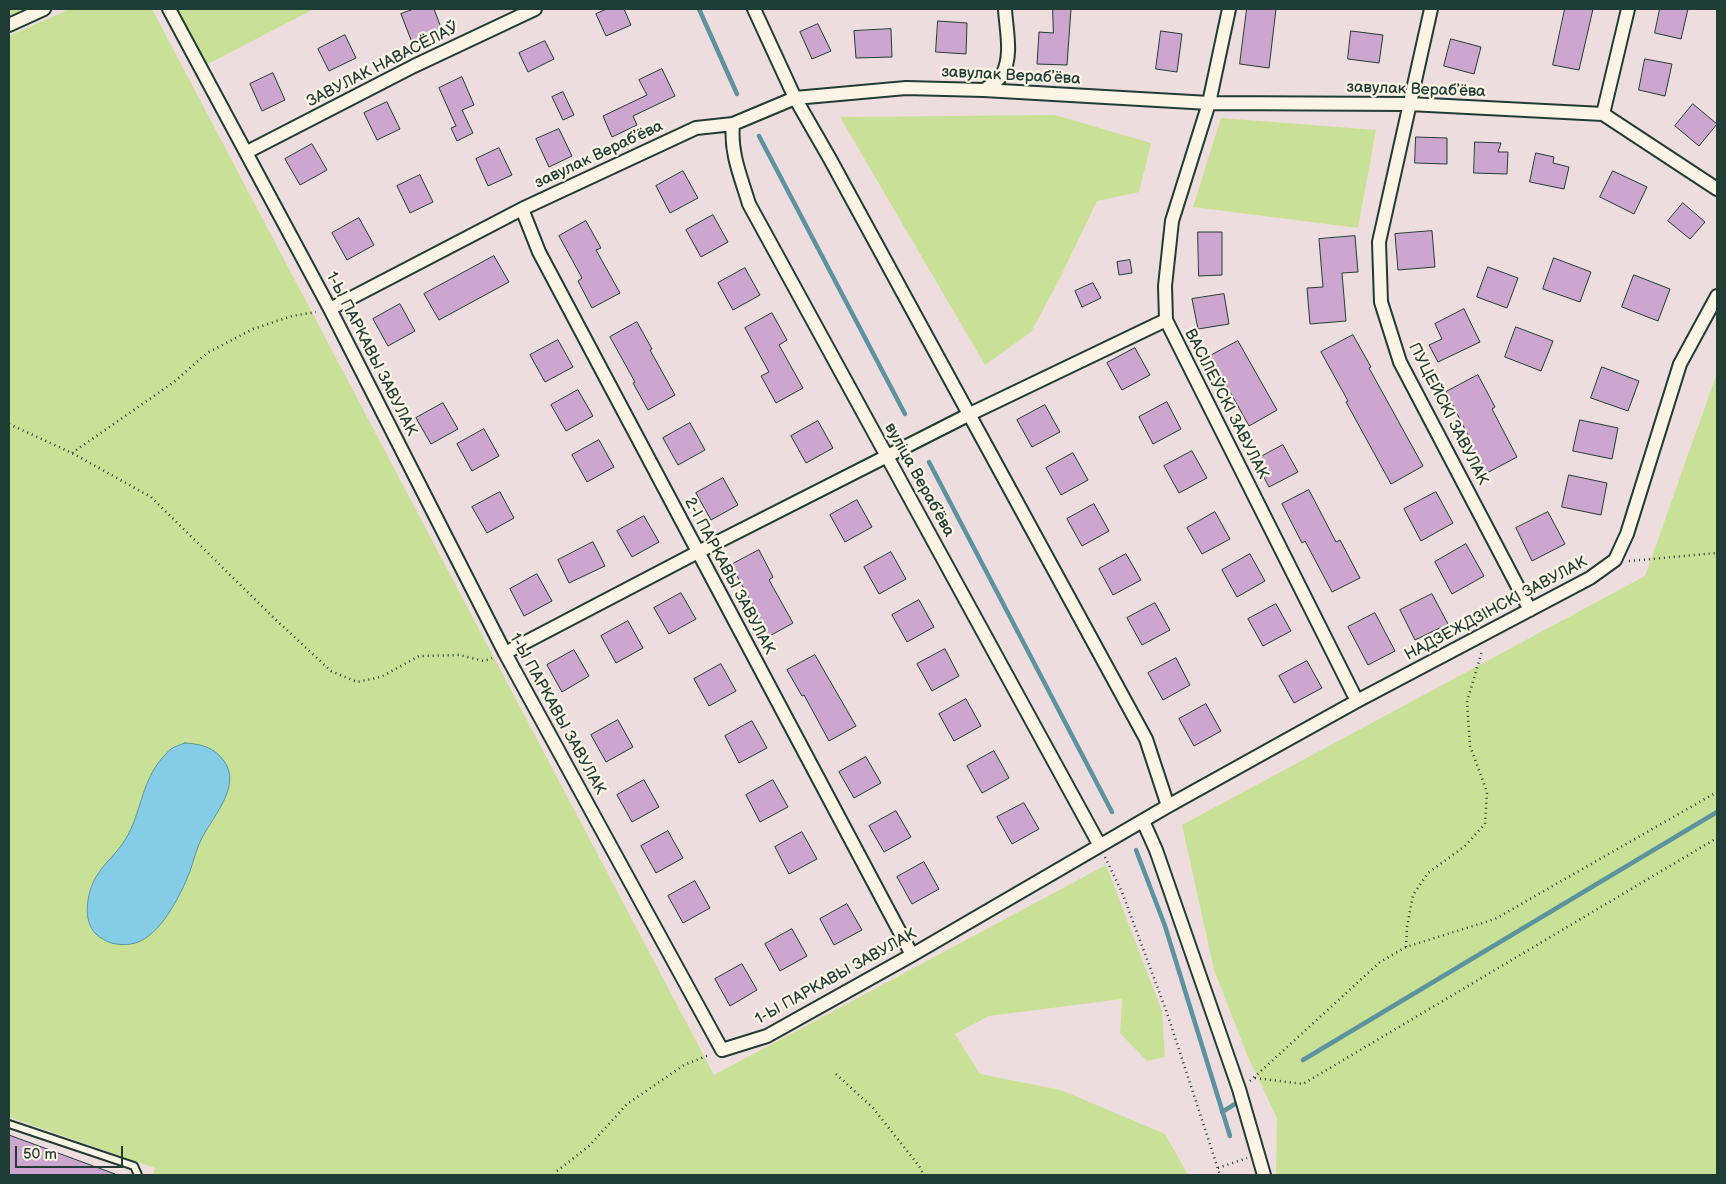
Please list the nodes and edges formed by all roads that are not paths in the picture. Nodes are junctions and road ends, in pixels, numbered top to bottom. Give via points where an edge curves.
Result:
1 (44, 9) edge
2 (169, 9) edge
3 (535, 9) edge
4 (754, 9) edge
5 (1005, 9) edge
6 (1229, 9) edge
7 (1431, 9) edge
8 (1628, 9) edge
9 (9, 25) edge
10 (984, 90) junction
11 (795, 98) junction
12 (1209, 103) junction
13 (1408, 104) junction
14 (1603, 114) junction
15 (733, 124) junction
16 (247, 152) junction
17 (1717, 189) edge
18 (522, 209) junction
19 (1717, 296) edge
20 (330, 309) junction
21 (1166, 320) junction
22 (970, 414) junction
23 (888, 457) junction
24 (698, 552) junction
25 (1530, 610) junction
26 (505, 653) junction
27 (1357, 701) junction
28 (1168, 806) junction
29 (1143, 821) junction
30 (1100, 844) junction
31 (912, 955) junction
32 (9, 1124) edge
33 (138, 1175) edge
34 (1264, 1175) edge

1 - 9 street
2 - 16 street, 1-Ы ПАРКАВЫ ЗАВУЛАК
3 - 16 street, ЗАВУЛАК НАВАСЁЛАЎ via 414,66
4 - 11 street
5 - 10 street via 1007,63 1002,76
6 - 12 street, ВАСІЛЕЎСКІ ЗАВУЛАК
7 - 13 street, ПУЦЕЙСКІ ЗАВУЛАК
8 - 14 street
10 - 11 street, завулак Верабʼёва via 906,88
10 - 12 street, завулак Верабʼёва
11 - 15 street, завулак Верабʼёва
11 - 22 street
12 - 13 street, завулак Верабʼёва
12 - 21 street, ВАСІЛЕЎСКІ ЗАВУЛАК via 1172,221 1164,286
13 - 14 street, завулак Верабʼёва
13 - 25 street, ПУЦЕЙСКІ ЗАВУЛАК via 1379,242 1381,302 1400,362
14 - 17 street
15 - 18 street, завулак Верабʼёва via 696,128
15 - 23 street, вуліца Верабʼёва via 734,156 749,204
16 - 20 street, 1-Ы ПАРКАВЫ ЗАВУЛАК
18 - 20 street, завулак Верабʼёва
18 - 24 street, 2-І ПАРКАВЫ ЗАВУЛАК via 539,252
19 - 25 street, НАДЗЕЖДЗІНСКІ ЗАВУЛАК via 1680,364 1627,534 1615,560 1590,578
20 - 26 street, 1-Ы ПАРКАВЫ ЗАВУЛАК
21 - 22 street
21 - 27 street, ВАСІЛЕЎСКІ ЗАВУЛАК
22 - 23 street
22 - 28 street via 1146,739
23 - 24 street
23 - 30 street, вуліца Верабʼёва
24 - 26 street
24 - 31 street, 2-І ПАРКАВЫ ЗАВУЛАК
25 - 27 street, НАДЗЕЖДЗІНСКІ ЗАВУЛАК
26 - 31 street, 1-Ы ПАРКАВЫ ЗАВУЛАК via 722,1050 768,1036
27 - 28 street, НАДЗЕЖДЗІНСКІ ЗАВУЛАК
28 - 29 street, НАДЗЕЖДЗІНСКІ ЗАВУЛАК
29 - 30 street, 1-Ы ПАРКАВЫ ЗАВУЛАК
29 - 34 street via 1239,1089
30 - 31 street, 1-Ы ПАРКАВЫ ЗАВУЛАК
32 - 33 lane via 134,1166

